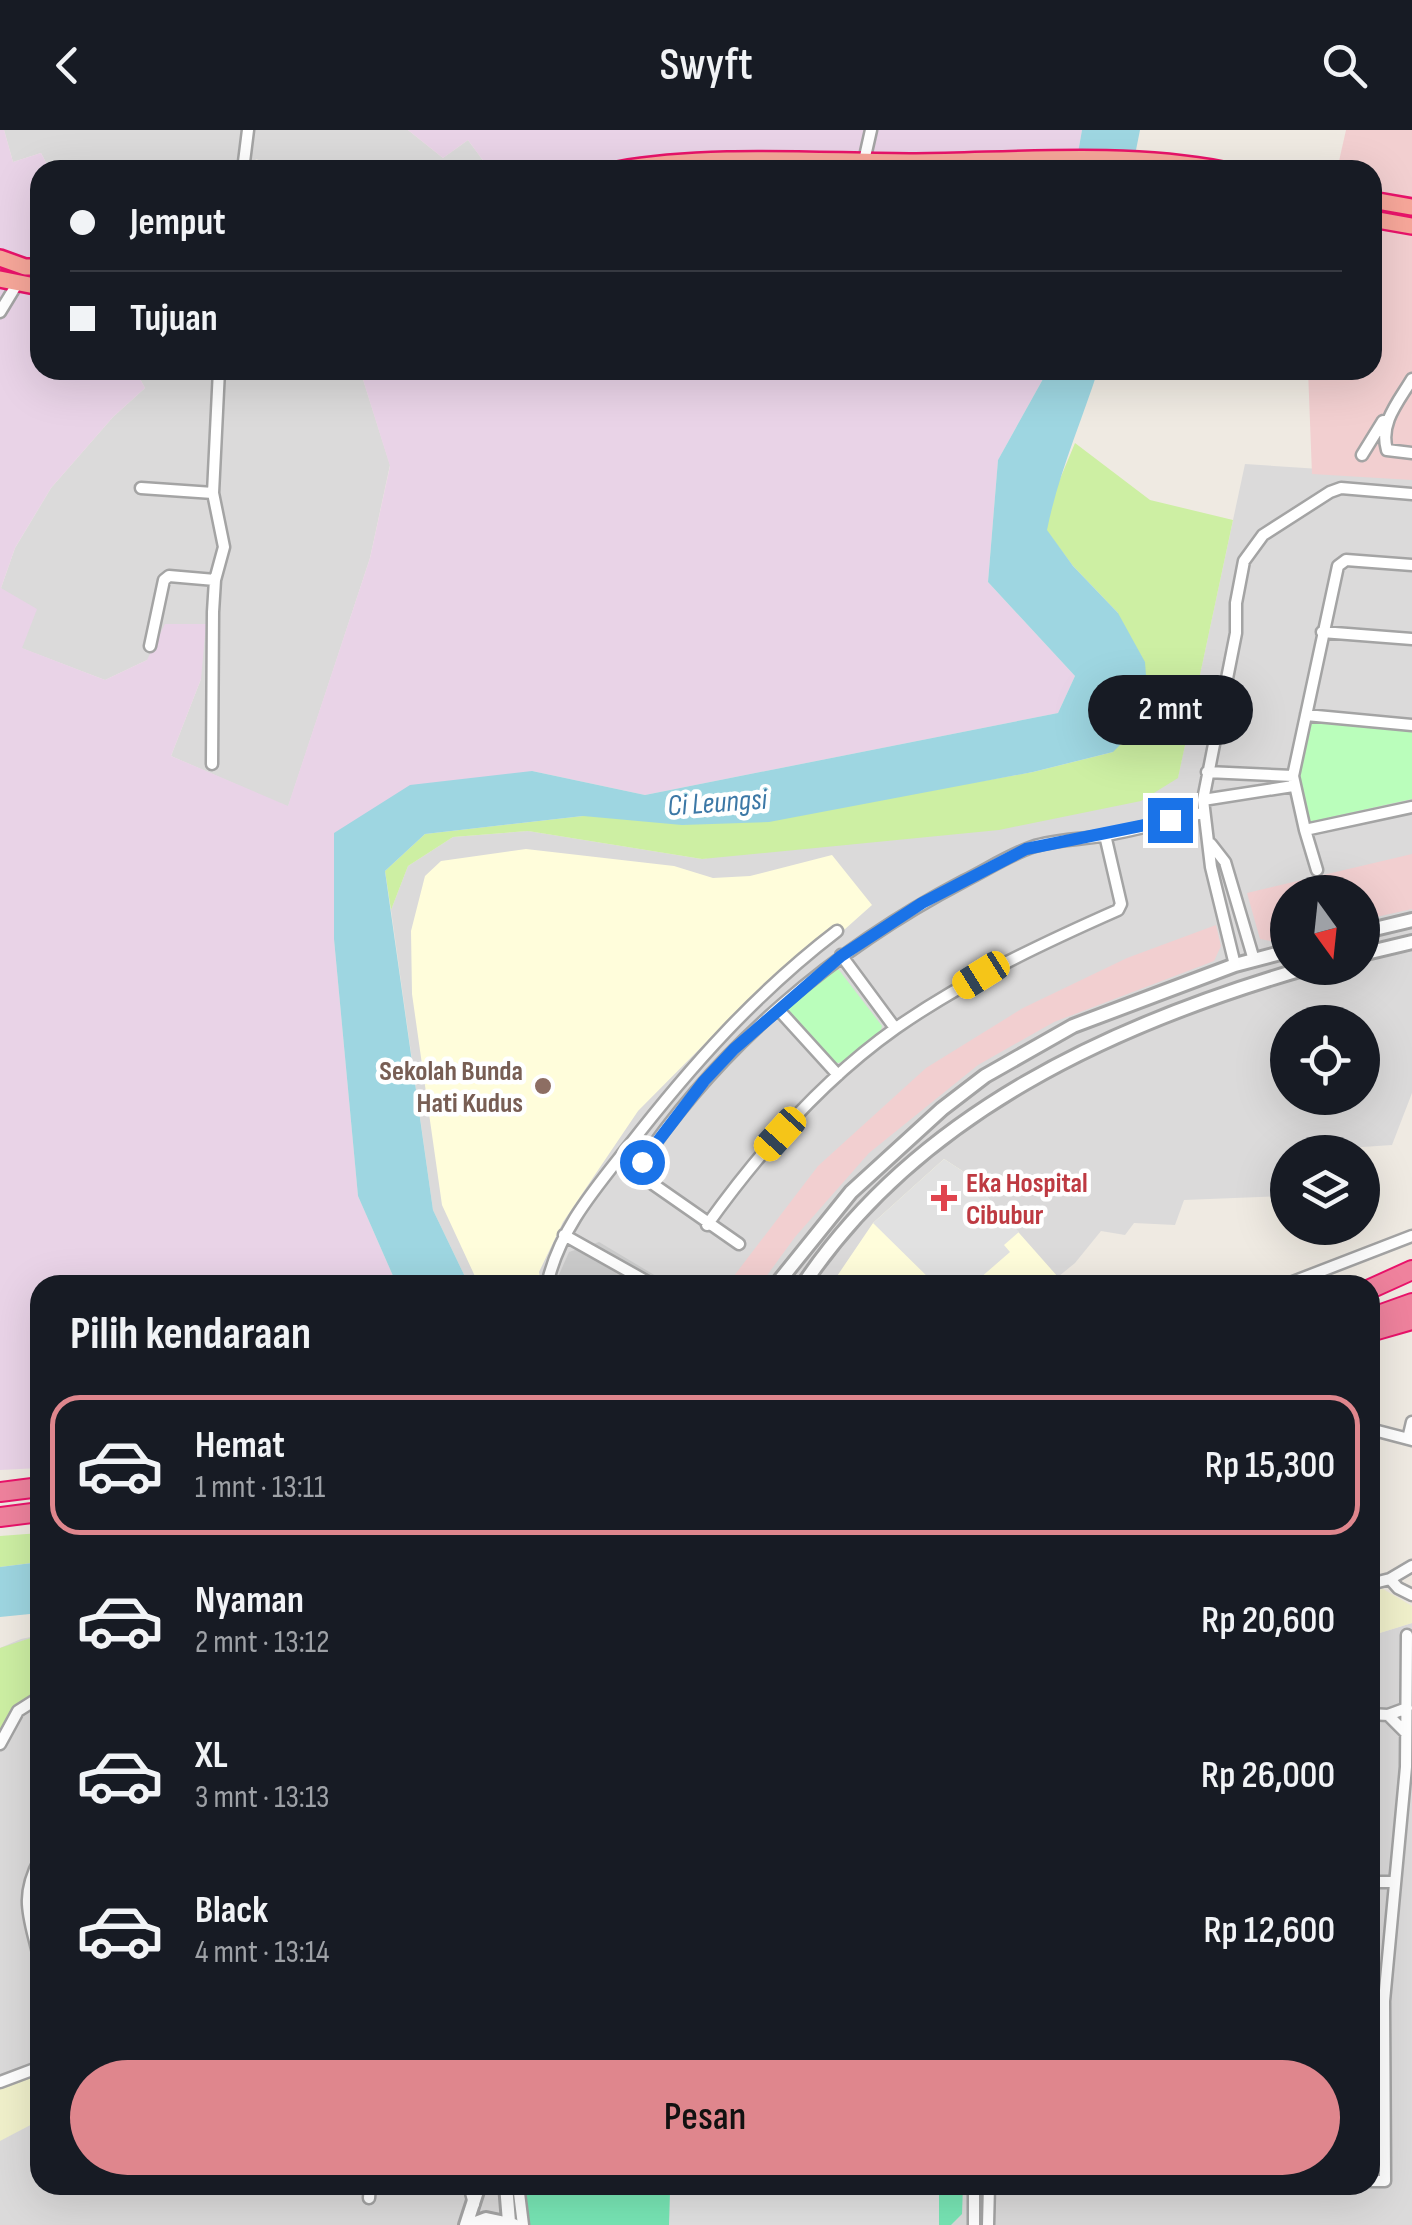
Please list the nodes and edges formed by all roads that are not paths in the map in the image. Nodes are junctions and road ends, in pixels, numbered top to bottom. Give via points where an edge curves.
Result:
1 (248, 130) edge
2 (872, 130) edge
3 (245, 160) edge
4 (864, 160) edge
5 (1382, 202) edge
6 (1412, 207) edge
7 (1382, 222) edge
8 (1412, 226) edge
9 (0, 258) edge
10 (30, 267) edge
11 (0, 279) edge
12 (16, 284) junction
13 (30, 286) edge
14 (0, 312) edge
15 (1412, 368) edge
16 (1412, 379) edge
17 (218, 380) edge
18 (1412, 453) edge
19 (1362, 454) dead end
20 (142, 488) dead end
21 (212, 493) junction
22 (1412, 494) edge
23 (1412, 565) edge
24 (215, 580) junction
25 (1322, 632) junction
26 (1412, 639) edge
27 (150, 646) dead end
28 (1306, 715) junction
29 (1412, 725) edge
30 (212, 764) dead end
31 (1207, 772) junction
32 (1293, 781) junction
33 (1203, 807) junction
34 (1412, 807) edge
35 (1305, 830) junction
36 (1106, 835) junction
37 (1210, 843) junction
38 (1317, 870) dead end
39 (1236, 898) junction
40 (1220, 904) junction
41 (1412, 920) edge
42 (1380, 928) edge
43 (837, 931) dead end
44 (1412, 942) edge
45 (1380, 950) edge
46 (841, 956) junction
47 (1270, 956) edge
48 (1254, 960) junction
49 (1235, 965) junction
50 (1270, 978) edge
51 (778, 1009) junction
52 (895, 1028) junction
53 (1058, 1034) junction
54 (1024, 1051) junction
55 (1073, 1058) junction
56 (1043, 1074) junction
57 (838, 1075) junction
58 (707, 1225) junction
59 (564, 1236) junction
60 (1412, 1236) edge
61 (738, 1244) dead end
62 (1412, 1270) edge
63 (550, 1275) edge
64 (635, 1275) edge
65 (784, 1275) edge
66 (811, 1275) edge
67 (1311, 1275) edge
68 (1412, 1279) edge
69 (1380, 1287) edge
70 (1380, 1289) edge
71 (1412, 1303) edge
72 (1380, 1314) edge
73 (1412, 1320) edge
74 (1380, 1329) edge
75 (1412, 1422) edge
76 (1380, 1431) edge
77 (1410, 1440) edge
78 (30, 1488) edge
79 (0, 1492) edge
80 (30, 1513) edge
81 (0, 1517) edge
82 (1412, 1566) edge
83 (1390, 1579) junction
84 (1380, 1582) edge
85 (1412, 1595) edge
86 (1408, 1634) dead end
87 (30, 1703) edge
88 (1406, 1708) junction
89 (1380, 1715) edge
90 (1388, 1715) junction
91 (1406, 1733) junction
92 (0, 1744) edge
93 (30, 1878) edge
94 (1380, 1882) edge
95 (1394, 1882) junction
96 (30, 1899) edge
97 (27, 1900) junction
98 (30, 1914) edge
99 (1380, 2001) edge
100 (1384, 2001) junction
101 (1380, 2058) edge
102 (1384, 2058) junction
103 (30, 2071) edge
104 (0, 2082) edge
105 (1380, 2181) edge
106 (472, 2195) edge
107 (476, 2195) edge
108 (508, 2195) edge
109 (517, 2195) edge
110 (988, 2195) edge
111 (474, 2205) junction
112 (974, 2219) edge
113 (515, 2224) edge
114 (468, 2225) edge
115 (962, 2225) edge
116 (988, 2225) edge

1 - 3 street
2 - 4 street
5 - 6 highway
7 - 8 highway
9 - 10 highway
11 - 12 highway
12 - 13 highway
12 - 14 street
15 - 19 street
16 - 18 street via 1384,440 1386,450
17 - 21 street
20 - 21 street
21 - 24 street via 224,546
22 - 31 street via 1341,488 1252,546
23 - 25 street via 1341,562
24 - 27 street via 164,580
24 - 30 street
25 - 26 street
25 - 28 street
28 - 29 street
28 - 32 street
31 - 32 street
31 - 33 street
32 - 33 street
32 - 35 street
33 - 36 street
33 - 37 street
34 - 35 street
35 - 38 street
36 - 46 street via 1026,849 922,903
36 - 52 street via 1118,910 1010,960
37 - 39 street via 1225,862
37 - 40 street
39 - 40 street
39 - 48 street
40 - 49 street
41 - 42 street
43 - 59 street via 724,1030
44 - 45 street
46 - 51 street
46 - 52 street
47 - 48 street
48 - 49 street
49 - 53 street
50 - 55 street via 1158,1016
51 - 57 street
51 - 58 street via 704,1081 638,1169
52 - 57 street
53 - 54 street
53 - 55 street via 1057,1051
54 - 56 street via 1038,1058
54 - 65 street via 942,1108 884,1160
55 - 56 street
56 - 66 street via 955,1126 899,1174
57 - 58 street via 758,1157
58 - 61 street
59 - 63 street
59 - 64 street
60 - 67 street
62 - 69 highway
68 - 70 highway
71 - 72 highway
73 - 74 highway
75 - 77 street
76 - 77 street
78 - 79 highway
80 - 81 highway
82 - 83 street
83 - 84 street
83 - 85 street
86 - 88 street
87 - 92 street via 18,1711
88 - 90 street
88 - 91 street
89 - 90 street
90 - 91 street
91 - 95 street
93 - 97 street
94 - 95 street
95 - 100 street
96 - 97 street
97 - 98 street
99 - 100 street
100 - 102 street
101 - 102 street
102 - 105 street
103 - 104 street
106 - 111 street
107 - 111 street
108 - 113 street
109 - 113 street
110 - 116 street
111 - 114 street
112 - 115 street
113 - 114 street via 486,2219

